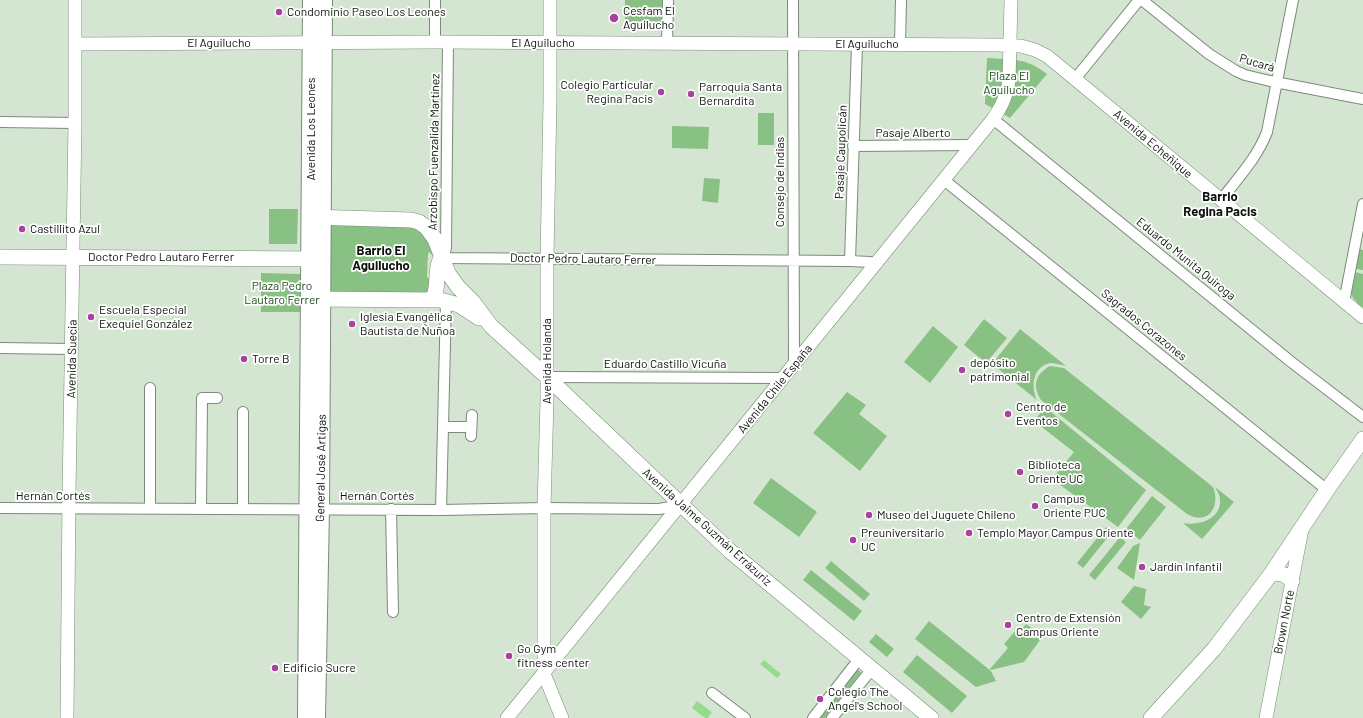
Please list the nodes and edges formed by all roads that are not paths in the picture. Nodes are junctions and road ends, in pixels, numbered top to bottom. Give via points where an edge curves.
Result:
1 (75, 0) edge
2 (311, 0) edge
3 (324, 0) edge
4 (435, 0) edge
5 (550, 0) edge
6 (668, 0) edge
7 (793, 0) edge
8 (901, 0) edge
9 (1011, 0) edge
10 (1139, 0) edge
11 (1142, 0) edge
12 (1293, 0) edge
13 (435, 42) junction
14 (448, 42) junction
15 (317, 43) junction
16 (550, 43) junction
17 (667, 43) junction
18 (75, 44) junction
19 (793, 44) junction
20 (857, 44) junction
21 (900, 44) junction
22 (1011, 46) junction
23 (1075, 78) junction
24 (1277, 83) junction
25 (1363, 99) edge
26 (993, 119) junction
27 (0, 122) edge
28 (75, 123) junction
29 (854, 146) junction
30 (972, 146) junction
31 (944, 180) junction
32 (1221, 200) junction
33 (1363, 204) edge
34 (316, 217) junction
35 (0, 257) edge
36 (74, 257) junction
37 (316, 259) junction
38 (441, 259) junction
39 (546, 259) junction
40 (794, 261) junction
41 (850, 261) junction
42 (876, 264) junction
43 (316, 299) junction
44 (439, 300) junction
45 (1344, 302) junction
46 (1363, 317) edge
47 (491, 326) junction
48 (0, 348) edge
49 (72, 349) junction
50 (794, 365) junction
51 (547, 377) junction
52 (784, 378) junction
53 (150, 388) dead end
54 (217, 398) dead end
55 (243, 412) dead end
56 (472, 415) dead end
57 (1363, 417) edge
58 (443, 427) junction
59 (1363, 439) edge
60 (1327, 490) junction
61 (681, 505) junction
62 (0, 508) edge
63 (544, 508) junction
64 (69, 509) junction
65 (150, 509) junction
66 (201, 509) junction
67 (243, 509) junction
68 (314, 509) junction
69 (391, 510) junction
70 (441, 510) junction
71 (1303, 527) junction
72 (1271, 574) junction
73 (1292, 581) junction
74 (393, 612) dead end
75 (859, 659) junction
76 (872, 669) junction
77 (544, 674) junction
78 (712, 693) dead end
79 (68, 718) edge
80 (306, 718) edge
81 (317, 718) edge
82 (507, 718) edge
83 (562, 718) edge
84 (745, 718) edge
85 (813, 718) edge
86 (832, 718) edge
87 (931, 718) edge
88 (1151, 718) edge
89 (1266, 718) edge

1 - 18 street, Avenida Suecia
2 - 15 main road, Avenida Los Leones
3 - 15 main road, Avenida Los Leones
4 - 13 street
5 - 16 street, Avenida Holanda
6 - 17 street
7 - 19 street, Consejo de Indias
8 - 21 street
9 - 22 street, Avenida Chile España
10 - 23 street
11 - 24 street, Pucará via 1227,67 1245,75
12 - 24 street
13 - 14 street, El Aguilucho
13 - 15 street, El Aguilucho
14 - 16 street, El Aguilucho
14 - 38 street, Arzobispo Fuenzalida Martínez via 446,247
15 - 18 street, El Aguilucho
15 - 34 main road, Avenida Los Leones
16 - 17 street, El Aguilucho
16 - 39 street, Avenida Holanda
17 - 19 street, El Aguilucho
18 - 28 street, Avenida Suecia
19 - 20 street, El Aguilucho
19 - 40 street, Consejo de Indias
20 - 21 street, El Aguilucho
20 - 29 street, Pasaje Caupolicán
21 - 22 street, El Aguilucho
22 - 23 street, Avenida Echeñique via 1041,53
22 - 26 street, Avenida Chile España via 1007,93
23 - 32 street, Avenida Echeñique
24 - 25 street, Pucará
24 - 32 street via 1263,143 1250,165
26 - 30 street, Avenida Chile España
26 - 57 street, Eduardo Munita Quiroga via 1284,356
27 - 28 street
28 - 36 street, Avenida Suecia
29 - 30 street, Pasaje Alberto
29 - 41 street, Pasaje Caupolicán
30 - 31 street, Avenida Chile España
31 - 42 street, Avenida Chile España
31 - 60 street, Sagrados Corazones
32 - 45 street, Avenida Echeñique
33 - 45 street
34 - 37 main road, General José Artigas
34 - 38 main road via 415,221 424,225 432,235
35 - 36 main road, Doctor Pedro Lautaro Ferrer
36 - 37 main road, Doctor Pedro Lautaro Ferrer
36 - 49 street, Avenida Suecia
37 - 43 main road, General José Artigas
38 - 39 street, Doctor Pedro Lautaro Ferrer
38 - 44 main road via 435,293
38 - 47 main road, Avenida Jaime Guzmán Errázuriz via 458,287
39 - 40 street, Doctor Pedro Lautaro Ferrer
39 - 51 street, Avenida Holanda
40 - 41 street, Doctor Pedro Lautaro Ferrer
40 - 50 street, Consejo de Indias
41 - 42 street, Doctor Pedro Lautaro Ferrer
42 - 50 street, Avenida Chile España
43 - 44 main road
43 - 68 main road, General José Artigas
44 - 47 main road, Avenida Jaime Guzmán Errázuriz via 463,307
44 - 58 street
45 - 46 street, Avenida Echeñique
47 - 51 main road, Avenida Jaime Guzmán Errázuriz
48 - 49 street
49 - 64 street, Avenida Suecia
50 - 52 street, Avenida Chile España
51 - 52 street, Eduardo Castillo Vicuña
51 - 61 main road, Avenida Jaime Guzmán Errázuriz
51 - 63 street, Avenida Holanda
52 - 61 street, Avenida Chile España
53 - 65 street
54 - 66 street via 202,398
55 - 67 street
56 - 58 street via 471,432
58 - 70 street
59 - 60 main road
60 - 71 main road
61 - 63 street, Hernán Cortés via 659,509
61 - 75 main road, Avenida Jaime Guzmán Errázuriz via 730,551
61 - 77 street, Avenida Chile España
62 - 64 street, Hernán Cortés
63 - 70 street, Hernán Cortés
63 - 77 street, Avenida Holanda
64 - 65 street, Hernán Cortés
64 - 79 street, Avenida Suecia
65 - 66 street, Hernán Cortés
66 - 67 street, Hernán Cortés
67 - 68 street, Hernán Cortés
68 - 69 street, Hernán Cortés
68 - 80 main road, General José Artigas
68 - 81 main road, General José Artigas
69 - 70 street, Hernán Cortés
69 - 74 street
71 - 72 main road
71 - 73 street, Brown Norte
72 - 73 main road via 1282,573
72 - 88 main road via 1214,649
73 - 89 street, Brown Norte
75 - 76 main road, Avenida Jaime Guzmán Errázuriz
75 - 85 street
76 - 86 street
76 - 87 main road, Avenida Jaime Guzmán Errázuriz
77 - 82 street, Avenida Chile España
77 - 83 street, Avenida Holanda
78 - 84 street

